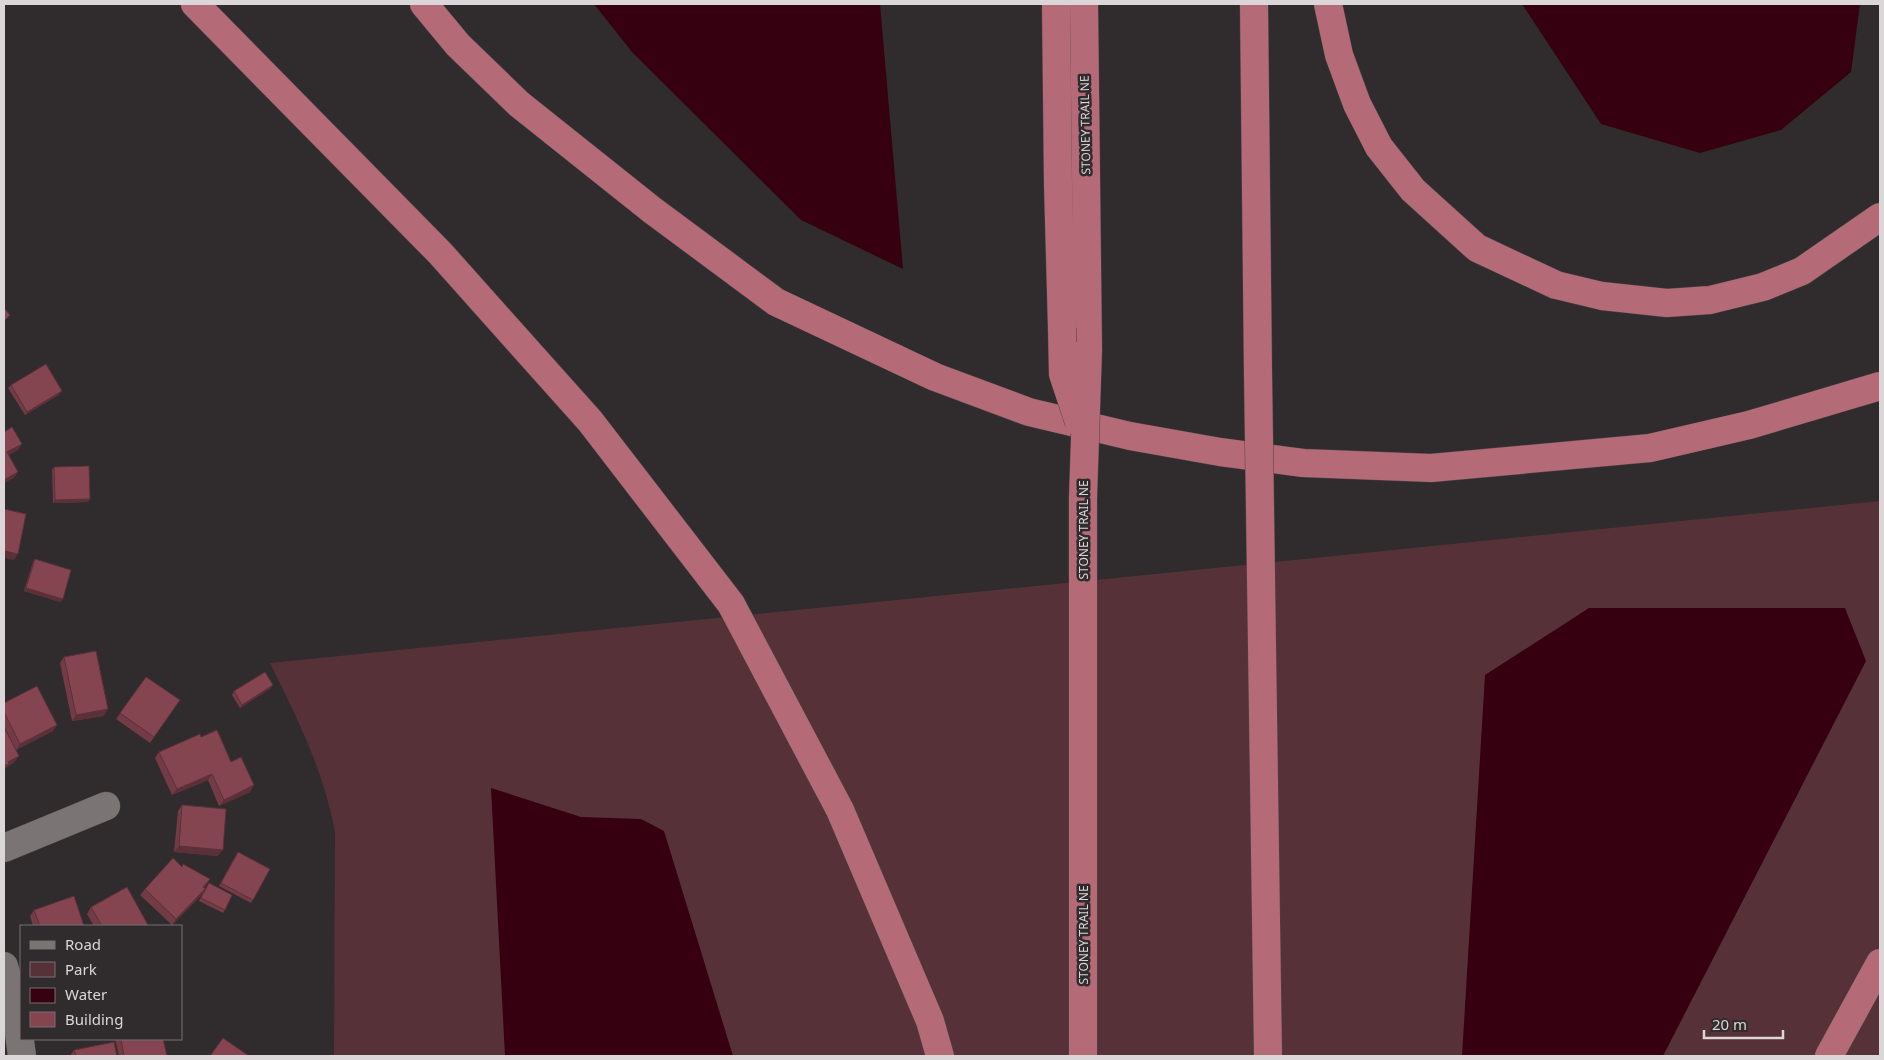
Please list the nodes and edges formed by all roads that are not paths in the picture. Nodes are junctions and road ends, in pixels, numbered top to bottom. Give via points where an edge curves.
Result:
1 (195, 4) edge
2 (424, 4) edge
3 (1056, 4) edge
4 (1084, 4) edge
5 (1254, 4) edge
6 (1328, 4) edge
7 (1880, 217) edge
8 (1880, 386) edge
9 (1084, 436) junction
10 (106, 806) dead end
11 (4, 848) edge
12 (1880, 964) edge
13 (4, 966) edge
14 (22, 1056) edge
15 (940, 1056) edge
16 (1083, 1056) edge
17 (1268, 1056) edge
18 (1829, 1056) edge

1 - 15 highway via 440,252 590,421 731,604 840,810 930,1021
2 - 8 highway via 458,44 519,104 667,222 776,302 935,377 1029,412 1130,436 1220,452 1303,463 1431,468 1650,448 1749,426
3 - 9 highway, bridge via 1063,374
4 - 9 highway, STONEY TRAIL NE, bridge via 1088,350
5 - 17 highway, bridge
6 - 7 highway via 1339,55 1357,104 1379,147 1413,190 1478,248 1556,285 1602,296 1667,304 1710,300 1763,287 1802,271
9 - 16 highway, STONEY TRAIL NE, bridge
10 - 11 street
12 - 18 highway
13 - 14 street via 16,1010

